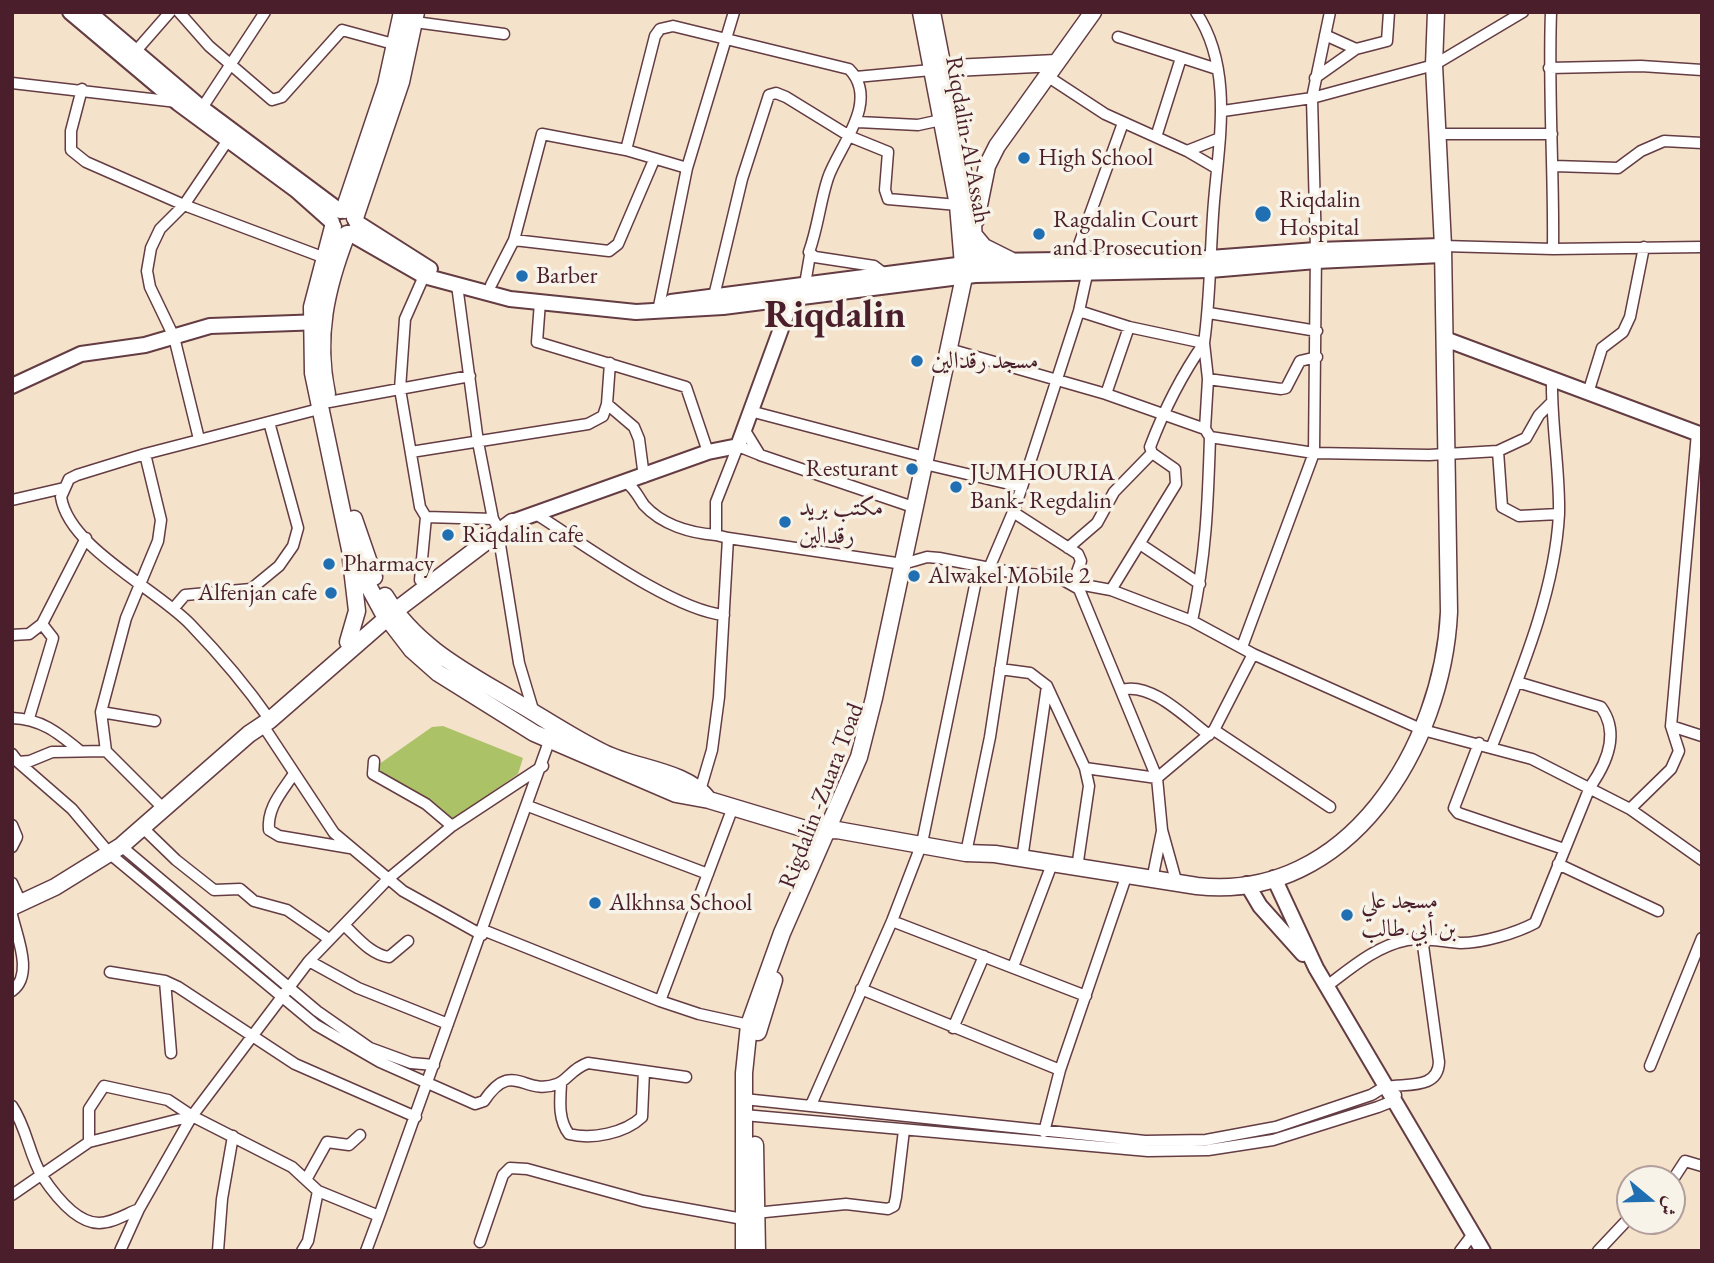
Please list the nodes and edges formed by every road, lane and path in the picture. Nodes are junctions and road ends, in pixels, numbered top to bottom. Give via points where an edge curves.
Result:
1 (70, 12) edge
2 (89, 12) edge
3 (170, 12) edge
4 (179, 12) edge
5 (265, 12) edge
6 (402, 12) edge
7 (734, 12) edge
8 (920, 12) edge
9 (932, 12) edge
10 (1093, 12) edge
11 (1196, 12) edge
12 (1330, 12) edge
13 (1389, 12) edge
14 (1436, 12) edge
15 (1523, 12) edge
16 (1551, 12) edge
17 (1512, 16) edge
18 (416, 17) edge
19 (504, 34) dead end
20 (1325, 35) junction
21 (1118, 37) dead end
22 (727, 40) junction
23 (397, 46) junction
24 (1356, 49) junction
25 (135, 52) junction
26 (1181, 58) junction
27 (230, 65) junction
28 (1434, 65) junction
29 (1549, 68) junction
30 (1217, 69) junction
31 (1052, 70) junction
32 (1702, 70) edge
33 (939, 76) junction
34 (856, 77) junction
35 (1315, 78) junction
36 (12, 83) edge
37 (82, 89) junction
38 (1312, 98) junction
39 (178, 103) junction
40 (1223, 111) junction
41 (199, 112) junction
42 (941, 120) junction
43 (858, 122) junction
44 (1122, 123) junction
45 (1437, 134) junction
46 (1552, 134) junction
47 (851, 137) junction
48 (1156, 137) junction
49 (1220, 138) junction
50 (228, 140) junction
51 (1702, 143) edge
52 (626, 150) junction
53 (1187, 151) junction
54 (654, 160) junction
55 (1554, 166) junction
56 (687, 168) junction
57 (1216, 168) junction
58 (184, 205) junction
59 (958, 205) junction
60 (345, 222) junction
61 (974, 233) junction
62 (514, 240) junction
63 (1644, 247) junction
64 (1702, 247) edge
65 (1553, 250) junction
66 (1443, 251) junction
67 (810, 255) junction
68 (1316, 255) junction
69 (325, 258) junction
70 (1010, 260) junction
71 (1210, 265) junction
72 (1073, 266) junction
73 (1089, 266) junction
74 (970, 270) junction
75 (886, 275) junction
76 (424, 276) junction
77 (806, 284) junction
78 (457, 285) junction
79 (481, 285) junction
80 (714, 296) junction
81 (793, 296) junction
82 (540, 302) junction
83 (658, 308) junction
84 (1079, 311) junction
85 (1209, 313) junction
86 (316, 321) junction
87 (1129, 327) junction
88 (1317, 331) junction
89 (174, 337) junction
90 (1445, 339) junction
91 (1204, 343) junction
92 (953, 350) junction
93 (1317, 357) junction
94 (610, 363) junction
95 (470, 376) junction
96 (1208, 379) junction
97 (1552, 379) junction
98 (1057, 381) junction
99 (12, 386) edge
100 (400, 389) junction
101 (1588, 393) junction
102 (1106, 394) junction
103 (1552, 402) junction
104 (607, 404) junction
105 (324, 406) junction
106 (750, 411) junction
107 (1163, 413) junction
108 (269, 422) junction
109 (744, 428) junction
110 (1207, 433) junction
111 (1699, 434) edge
112 (199, 439) junction
113 (478, 442) junction
114 (738, 446) junction
115 (411, 452) junction
116 (708, 452) junction
117 (1498, 452) junction
118 (1152, 453) junction
119 (1314, 453) junction
120 (145, 454) junction
121 (760, 455) junction
122 (1447, 455) junction
123 (929, 462) junction
124 (644, 477) junction
125 (628, 483) junction
126 (1023, 487) junction
127 (64, 488) junction
128 (12, 500) edge
129 (916, 508) junction
130 (1013, 512) junction
131 (536, 514) junction
132 (1559, 514) junction
133 (426, 517) junction
134 (500, 525) junction
135 (716, 535) junction
136 (86, 538) junction
137 (729, 538) junction
138 (1140, 544) junction
139 (1068, 548) junction
140 (351, 554) junction
141 (908, 562) junction
142 (984, 566) junction
143 (1015, 573) junction
144 (1073, 583) junction
145 (1200, 584) junction
146 (142, 585) junction
147 (414, 585) junction
148 (382, 589) junction
149 (1111, 590) junction
150 (173, 609) junction
151 (389, 611) junction
152 (724, 615) junction
153 (1192, 621) junction
154 (42, 624) junction
155 (12, 635) edge
156 (348, 642) junction
157 (1242, 648) junction
158 (1253, 654) junction
159 (1000, 669) junction
160 (1517, 682) junction
161 (1047, 687) junction
162 (1121, 690) junction
163 (101, 712) junction
164 (534, 713) junction
165 (12, 718) edge
166 (29, 719) junction
167 (155, 721) dead end
168 (261, 723) junction
169 (1671, 726) junction
170 (1423, 730) junction
171 (534, 733) junction
172 (553, 733) junction
173 (1211, 733) junction
174 (1702, 736) edge
175 (12, 742) edge
176 (1479, 743) junction
177 (1492, 746) junction
178 (79, 750) junction
179 (106, 751) junction
180 (14, 756) edge
181 (374, 761) dead end
182 (543, 765) junction
183 (1085, 768) junction
184 (293, 775) junction
185 (1157, 778) junction
186 (1590, 787) junction
187 (702, 796) junction
188 (528, 806) junction
189 (733, 807) junction
190 (1330, 807) dead end
191 (164, 809) junction
192 (1630, 809) junction
193 (12, 825) edge
194 (452, 825) junction
195 (144, 829) junction
196 (1162, 830) junction
197 (832, 831) junction
198 (922, 843) junction
199 (12, 847) edge
200 (352, 849) junction
201 (1564, 849) junction
202 (116, 850) junction
203 (966, 853) junction
204 (1022, 859) junction
205 (1702, 860) edge
206 (1052, 864) junction
207 (1558, 864) junction
208 (1077, 868) junction
209 (708, 874) junction
210 (1126, 877) junction
211 (1275, 878) junction
212 (388, 880) junction
213 (1152, 880) junction
214 (12, 883) edge
215 (1177, 884) junction
216 (1247, 884) junction
217 (15, 908) edge
218 (1658, 911) dead end
219 (891, 921) junction
220 (344, 925) junction
221 (482, 932) junction
222 (1422, 938) junction
223 (1702, 938) edge
224 (329, 939) junction
225 (408, 941) dead end
226 (984, 956) junction
227 (309, 961) junction
228 (1013, 967) junction
229 (1316, 968) junction
230 (110, 972) dead end
231 (164, 981) junction
232 (1326, 986) junction
233 (861, 989) junction
234 (12, 991) edge
235 (284, 992) junction
236 (1086, 996) junction
237 (660, 1001) junction
238 (448, 1024) junction
239 (749, 1025) junction
240 (953, 1028) junction
241 (251, 1037) junction
242 (171, 1053) dead end
243 (434, 1065) junction
244 (1650, 1066) dead end
245 (1060, 1070) junction
246 (644, 1071) junction
247 (686, 1077) dead end
248 (428, 1082) junction
249 (561, 1083) junction
250 (1385, 1087) junction
251 (1397, 1094) junction
252 (1371, 1095) junction
253 (811, 1105) junction
254 (12, 1106) edge
255 (749, 1107) junction
256 (1378, 1107) junction
257 (192, 1116) junction
258 (416, 1118) junction
259 (904, 1130) junction
260 (1044, 1132) junction
261 (360, 1135) dead end
262 (233, 1136) junction
263 (89, 1142) junction
264 (1682, 1165) edge
265 (1702, 1166) edge
266 (42, 1175) junction
267 (307, 1178) junction
268 (318, 1191) junction
269 (12, 1195) edge
270 (139, 1209) junction
271 (379, 1216) junction
272 (749, 1216) junction
273 (1616, 1232) edge
274 (1473, 1234) junction
275 (480, 1242) dead end
276 (120, 1251) edge
277 (218, 1251) edge
278 (302, 1251) edge
279 (366, 1251) edge
280 (744, 1251) edge
281 (757, 1251) edge
282 (1460, 1251) edge
283 (1483, 1251) edge
284 (1598, 1251) edge

1 - 39 street
2 - 25 street
3 - 25 street
4 - 27 street
5 - 27 street
6 - 23 main road
7 - 22 street
8 - 33 main road, Riqdalin-Al Assah
9 - 33 main road, Riqdalin-Al Assah
10 - 31 main road
11 - 30 street
12 - 20 street
13 - 24 street via 1387,41
14 - 28 main road
15 - 17 street
16 - 29 street
17 - 28 street
18 - 19 street
18 - 60 main road via 401,82
20 - 24 street
20 - 35 street
21 - 26 street
22 - 34 street via 843,68
22 - 52 street via 673,26 660,29
22 - 56 street
23 - 27 street via 342,30 282,97 272,100
23 - 60 main road
24 - 35 street
25 - 41 street
26 - 30 street
26 - 48 street
27 - 41 street
28 - 38 street
28 - 45 main road
29 - 32 street
29 - 46 street
30 - 40 street
31 - 33 main road
31 - 44 street
31 - 61 main road via 992,155
33 - 34 street
33 - 42 main road, Riqdalin-Al Assah
33 - 61 main road, Riqdalin-Al Assah
34 - 43 street
35 - 38 street
36 - 37 street
37 - 39 street
37 - 58 street via 71,149 86,162
38 - 40 street
38 - 68 street
39 - 41 street
40 - 49 street
41 - 50 street
41 - 60 street
42 - 43 street via 918,125
42 - 59 main road, Riqdalin-Al Assah
43 - 47 street
44 - 48 street
44 - 72 street
45 - 46 street
45 - 66 main road
46 - 55 street
47 - 59 street via 888,152 888,199
47 - 67 street via 827,181
47 - 80 street via 786,97 769,95
48 - 53 street
49 - 53 street
49 - 57 street
50 - 58 street
50 - 60 street
51 - 55 street via 1664,141 1618,167
52 - 54 street
52 - 62 street via 542,134
53 - 57 street
54 - 56 street
54 - 62 street via 618,244 609,251
55 - 65 street
56 - 83 street
57 - 71 street
58 - 69 street
58 - 89 street via 160,229 147,271
59 - 74 main road, Riqdalin-Al Assah
60 - 69 main road
60 - 76 street
60 - 79 street via 429,268
60 - 86 main road
61 - 70 main road via 984,247
61 - 74 main road, Riqdalin-Al Assah
62 - 79 street
63 - 64 street
63 - 65 street
63 - 101 street via 1630,317 1623,332 1602,348
65 - 66 street
66 - 68 street
66 - 90 main road
67 - 75 street via 874,266
67 - 77 street
68 - 71 street
68 - 88 street
69 - 86 main road via 314,292
70 - 72 street
70 - 74 street
71 - 73 street
71 - 85 street
72 - 73 street
72 - 74 street
73 - 84 street
74 - 75 street
74 - 81 street
74 - 92 main road, Rigdalin -Zuara Toad
75 - 77 street
76 - 78 street
76 - 100 street via 405,318
77 - 80 street
77 - 81 street
78 - 79 street
78 - 95 street
79 - 82 street via 510,299
79 - 83 street
80 - 83 street
81 - 83 street via 723,307
81 - 106 street
82 - 83 street via 636,312
82 - 94 street via 537,342
84 - 87 street
84 - 98 street
85 - 88 street
85 - 91 street
86 - 89 street via 210,326
86 - 105 main road via 313,373
87 - 91 street
87 - 102 street
88 - 93 street
89 - 99 street via 81,354
89 - 112 street
90 - 97 street
90 - 122 main road
91 - 96 street
91 - 107 street
92 - 98 street
92 - 123 main road, Rigdalin -Zuara Toad
93 - 96 street via 1300,362 1286,388
93 - 119 street
94 - 104 street
94 - 116 street via 686,387
95 - 100 street
95 - 113 street
96 - 110 street
97 - 101 street
97 - 103 street
98 - 102 street
98 - 126 street
100 - 105 street
100 - 115 street
101 - 111 street
102 - 107 street
103 - 117 street via 1526,438
103 - 132 street
104 - 113 street via 603,416 588,424
104 - 124 street via 634,426
105 - 108 street
105 - 140 main road
105 - 148 main road via 358,535
106 - 109 street
106 - 123 street
107 - 110 street
107 - 118 street via 1150,447
108 - 112 street
108 - 150 street via 298,528 293,546 279,566 251,589 185,595
109 - 114 street
109 - 121 street
110 - 119 street
110 - 145 street via 1208,519
111 - 169 street
112 - 120 street
113 - 115 street
113 - 134 street
114 - 116 street
114 - 121 street
114 - 135 street via 716,502
115 - 133 street via 420,507
116 - 124 street
117 - 122 street
117 - 132 street via 1502,507 1519,516
118 - 138 street via 1170,464 1177,475 1171,494
118 - 139 street via 1114,492 1097,523
119 - 122 street
119 - 157 street
120 - 127 street via 77,475
120 - 146 street via 161,520
121 - 129 street
122 - 170 main road via 1448,637 1439,687
123 - 126 street
123 - 129 main road, Rigdalin -Zuara Toad
123 - 141 main road, Rigdalin -Zuara Toad
124 - 125 street
125 - 131 street
125 - 135 street via 645,505 685,532
126 - 130 street
127 - 128 street
127 - 136 street via 62,508
129 - 141 main road, Rigdalin -Zuara Toad
130 - 139 street
130 - 142 street
131 - 134 street
131 - 152 street via 633,575 704,613
132 - 160 street via 1550,579
133 - 134 street
133 - 147 street
134 - 147 main road
134 - 151 main road
134 - 164 street via 519,663
135 - 137 street
136 - 146 street
136 - 154 street
137 - 141 street
137 - 152 street
138 - 145 street
138 - 149 street
139 - 144 street via 1081,561
140 - 151 main road
140 - 156 main road via 357,611
141 - 142 street via 927,557
141 - 197 main road, Rigdalin -Zuara Toad via 859,757
142 - 143 street
142 - 198 street
143 - 144 street via 1056,576
143 - 159 street
144 - 149 street
144 - 162 street
145 - 153 street
146 - 150 street
146 - 163 street via 126,618
147 - 148 main road via 393,593
147 - 151 main road
148 - 151 main road
149 - 153 street
150 - 168 street via 191,625
151 - 156 main road
151 - 164 main road via 444,660
151 - 168 main road
151 - 171 main road via 412,650 438,673
152 - 187 street via 712,750
153 - 157 street
154 - 155 street via 29,634
154 - 166 street via 53,638
156 - 168 main road
157 - 158 street
158 - 170 street
158 - 173 street
159 - 161 street via 1030,673
159 - 203 street
160 - 177 street
160 - 186 street via 1601,707 1608,718 1611,746
161 - 183 street
161 - 204 street
162 - 173 street via 1131,687 1152,694
162 - 185 street
163 - 167 street
163 - 179 street
164 - 171 street
164 - 172 main road
165 - 166 street
166 - 178 street via 52,727
168 - 184 street
168 - 191 main road
169 - 174 street
169 - 192 street via 1679,751 1677,762
170 - 176 street
170 - 211 main road via 1385,799 1366,823 1313,861
171 - 172 main road
172 - 182 street
172 - 187 main road via 676,794
173 - 185 street
173 - 190 street
175 - 180 street
176 - 177 street
176 - 201 street via 1454,808 1458,813
177 - 186 street via 1532,758
178 - 179 street
178 - 180 street via 52,751 30,761
179 - 191 street
180 - 202 street
181 - 194 street via 373,774 426,804
182 - 188 street
182 - 194 street
183 - 185 street
183 - 208 street via 1089,786
184 - 200 street via 334,833
184 - 200 street via 272,805 269,830 279,836
185 - 196 street
186 - 192 street
186 - 201 street
187 - 189 main road
188 - 209 street
188 - 221 street
189 - 197 main road via 812,831
189 - 209 street
191 - 195 main road
192 - 205 street
193 - 199 street via 17,837
194 - 212 street
195 - 202 main road
195 - 224 street via 214,890 240,889 254,901 287,910
196 - 213 street
196 - 215 street
197 - 198 main road
197 - 239 main road, Rigdalin -Zuara Toad via 765,975
197 - 255 main road, Rigdalin -Zuara Toad via 762,1019
198 - 203 main road
198 - 219 street
200 - 212 street
201 - 207 street
202 - 217 main road
202 - 235 street
203 - 204 main road
204 - 206 main road
206 - 208 main road
206 - 228 street
207 - 218 street
207 - 222 street via 1535,923 1466,942
208 - 210 main road
209 - 237 street
210 - 213 main road
210 - 236 street
211 - 216 main road
211 - 229 street
212 - 220 street
212 - 221 street
213 - 215 main road
214 - 217 street
215 - 216 main road via 1212,888
216 - 229 street via 1260,906
217 - 234 street via 24,967 20,986
219 - 226 street
219 - 233 street
220 - 224 street
220 - 225 street via 383,956 389,957
221 - 237 street
221 - 238 street
222 - 232 street via 1381,949
222 - 251 street via 1439,1071 1433,1079
223 - 244 street
224 - 227 street
226 - 228 street
226 - 240 street
227 - 235 street
227 - 238 street via 358,988
228 - 236 street
229 - 232 street
230 - 231 street
231 - 241 street
231 - 242 street
232 - 250 street
233 - 240 street
233 - 253 street
235 - 241 street
235 - 243 street via 370,1048 411,1063
235 - 248 street via 316,1025 367,1055
236 - 245 street
237 - 239 street
238 - 243 street
239 - 255 main road, Rigdalin -Zuara Toad
240 - 245 street
241 - 257 street
241 - 258 street via 295,1064
243 - 248 street
245 - 260 street
246 - 247 street
246 - 249 street via 588,1063 574,1068
246 - 249 street via 642,1117 621,1131 569,1134 560,1108
248 - 249 street via 475,1104 484,1101 495,1084 513,1078 547,1087
248 - 258 street
250 - 251 street
250 - 252 street
251 - 256 street
251 - 274 street
252 - 256 street
252 - 260 street via 1276,1127 1206,1140 1145,1141
253 - 255 street
253 - 260 street
254 - 266 street via 23,1122
255 - 259 street
255 - 272 main road, Rigdalin -Zuara Toad
256 - 259 street via 1273,1140 1208,1150 1148,1151
257 - 262 street
257 - 263 street
257 - 263 street via 168,1100 104,1086 89,1109
257 - 270 street
258 - 271 street
259 - 272 street via 894,1206 846,1204
261 - 267 street via 349,1145 327,1142
262 - 267 street
262 - 277 street
263 - 266 street
264 - 265 street via 1685,1161
266 - 269 street
266 - 270 street via 79,1219 111,1221
267 - 268 street
268 - 271 street
268 - 278 street
270 - 276 street
271 - 279 street
272 - 275 street via 643,1201 510,1168 503,1175
272 - 280 main road, Rigdalin -Zuara Toad
272 - 281 main road, Rigdalin -Zuara Toad
273 - 284 street
274 - 282 street
274 - 283 street

